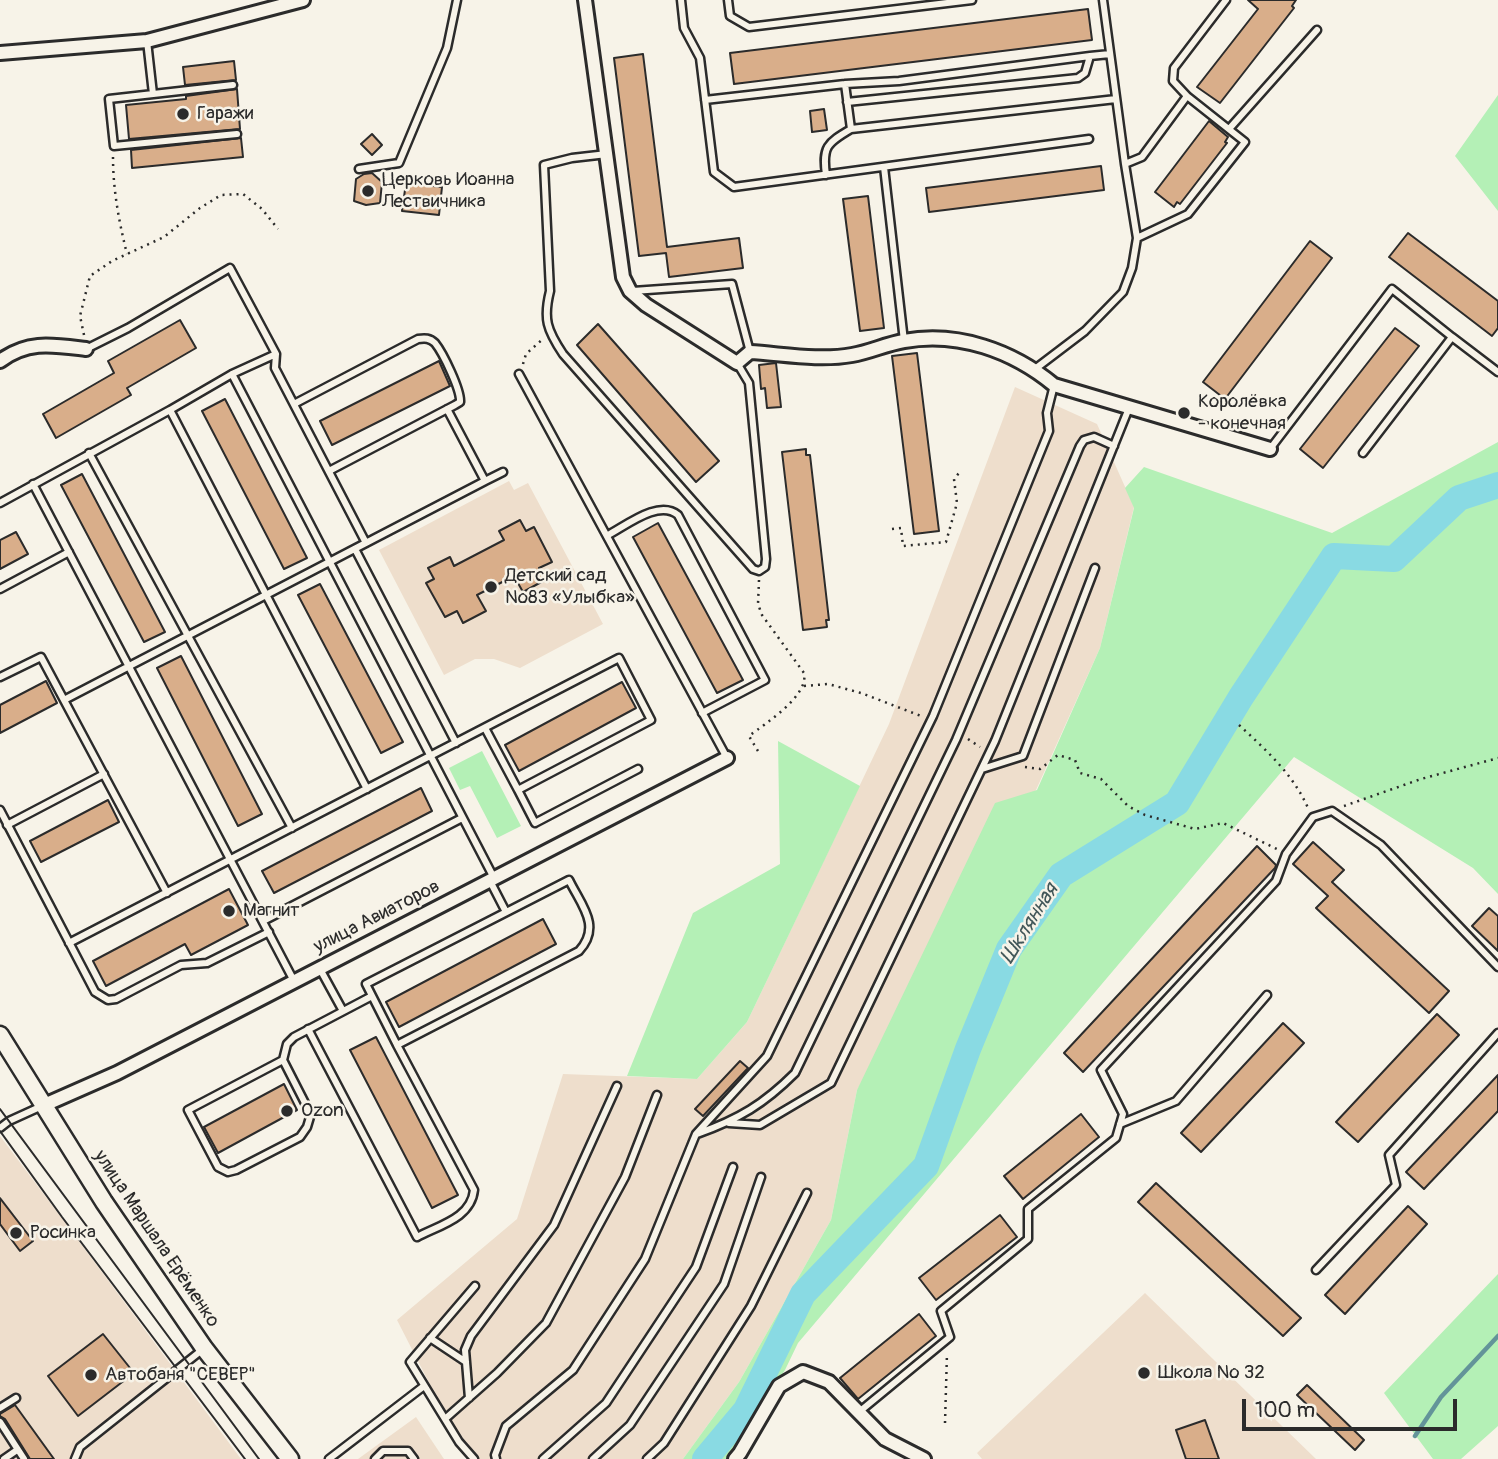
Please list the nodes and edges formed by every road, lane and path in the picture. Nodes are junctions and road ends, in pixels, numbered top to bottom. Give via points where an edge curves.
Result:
1 (303, 0) edge
2 (457, 0) edge
3 (585, 0) edge
4 (681, 0) edge
5 (727, 0) edge
6 (972, 0) edge
7 (1103, 0) edge
8 (1226, 0) edge
9 (1317, 30) dead end
10 (147, 41) junction
11 (0, 53) edge
12 (1110, 54) junction
13 (1090, 56) junction
14 (845, 84) junction
15 (233, 85) dead end
16 (153, 94) junction
17 (1187, 96) junction
18 (1116, 99) junction
19 (705, 100) junction
20 (847, 102) junction
21 (851, 128) junction
22 (1229, 129) junction
23 (237, 134) dead end
24 (1089, 139) dead end
25 (114, 146) junction
26 (607, 154) junction
27 (1125, 164) junction
28 (884, 167) junction
29 (359, 169) dead end
30 (826, 175) junction
31 (278, 229) dead end
32 (1137, 238) junction
33 (127, 254) junction
34 (630, 291) junction
35 (550, 332) junction
36 (1451, 337) junction
37 (904, 341) junction
38 (86, 349) junction
39 (750, 352) junction
40 (276, 354) junction
41 (0, 361) edge
42 (737, 363) junction
43 (1035, 369) junction
44 (1498, 372) edge
45 (232, 374) junction
46 (519, 374) joint
47 (1054, 384) junction
48 (294, 404) junction
49 (1129, 407) junction
50 (447, 409) junction
51 (170, 410) junction
52 (1114, 446) junction
53 (1270, 449) joint
54 (89, 453) junction
55 (1363, 453) dead end
56 (329, 471) junction
57 (503, 472) dead end
58 (959, 473) dead end
59 (485, 481) junction
60 (33, 484) junction
61 (0, 503) edge
62 (892, 529) dead end
63 (608, 535) junction
64 (366, 543) junction
65 (355, 548) junction
66 (69, 552) junction
67 (329, 562) junction
68 (1095, 568) dead end
69 (759, 570) junction
70 (0, 589) edge
71 (265, 594) junction
72 (188, 636) junction
73 (129, 667) junction
74 (0, 677) edge
75 (64, 700) junction
76 (702, 713) junction
77 (1239, 724) dead end
78 (485, 728) junction
79 (456, 743) junction
80 (758, 751) dead end
81 (430, 756) junction
82 (727, 758) joint
83 (1498, 758) edge
84 (638, 769) dead end
85 (982, 769) junction
86 (104, 774) junction
87 (367, 789) junction
88 (517, 790) junction
89 (0, 810) edge
90 (1332, 811) junction
91 (1145, 815) dead end
92 (1313, 817) junction
93 (462, 818) junction
94 (8, 825) junction
95 (292, 828) junction
96 (1286, 854) junction
97 (230, 860) junction
98 (492, 880) junction
99 (167, 893) junction
100 (506, 912) junction
101 (262, 921) junction
102 (268, 932) junction
103 (69, 943) junction
104 (1498, 967) edge
105 (319, 968) junction
106 (294, 981) junction
107 (1267, 995) dead end
108 (372, 996) junction
109 (343, 1011) junction
110 (309, 1029) junction
111 (1498, 1033) edge
112 (0, 1035) edge
113 (397, 1045) junction
114 (283, 1060) junction
115 (617, 1086) dead end
116 (657, 1095) dead end
117 (43, 1106) junction
118 (729, 1123) junction
119 (1120, 1124) junction
120 (0, 1128) edge
121 (695, 1134) junction
122 (733, 1167) dead end
123 (761, 1177) dead end
124 (807, 1193) dead end
125 (1315, 1270) dead end
126 (475, 1286) dead end
127 (430, 1338) junction
128 (947, 1339) junction
129 (204, 1348) junction
130 (466, 1362) junction
131 (424, 1385) junction
132 (16, 1398) dead end
133 (469, 1398) junction
134 (0, 1408) edge
135 (859, 1412) junction
136 (445, 1419) junction
137 (0, 1422) edge
138 (945, 1423) dead end
139 (17, 1450) junction
140 (4, 1459) edge
141 (24, 1459) edge
142 (75, 1459) edge
143 (289, 1459) edge
144 (328, 1459) edge
145 (375, 1459) edge
146 (415, 1459) edge
147 (474, 1459) edge
148 (496, 1459) edge
149 (543, 1459) edge
150 (593, 1459) edge
151 (647, 1459) edge
152 (735, 1459) edge
153 (924, 1459) edge

1 - 10 street
2 - 29 lane via 447,48 400,163
3 - 26 street
4 - 19 lane via 684,28 700,58
5 - 6 lane via 730,16 749,27
7 - 12 lane
8 - 17 lane via 1174,68 1173,82
9 - 22 lane
10 - 11 street
10 - 16 lane
12 - 13 lane
12 - 18 lane
13 - 14 lane
13 - 20 lane via 1085,73 1078,78
14 - 19 lane
14 - 20 lane
15 - 16 lane
16 - 25 lane via 109,99
17 - 22 lane
17 - 27 lane via 1142,157
18 - 21 lane
18 - 27 lane
19 - 30 lane via 714,172 734,187
20 - 21 lane
21 - 30 lane via 831,142 823,156
22 - 32 lane via 1245,142 1188,214
23 - 25 lane
24 - 28 lane
25 - 33 path via 118,218
26 - 34 street via 623,277
26 - 35 lane via 544,164 550,291 545,309
27 - 32 lane
28 - 30 lane
28 - 37 lane
31 - 33 path via 262,208 243,194 221,195 164,237
32 - 43 lane via 1123,292 1085,331
33 - 38 path via 90,276 80,316
34 - 39 lane via 732,284
34 - 42 street
35 - 46 path via 526,354
35 - 69 lane via 563,354 752,569
36 - 44 lane
36 - 53 lane via 1392,289
36 - 55 lane
37 - 39 street via 833,357
37 - 43 street via 940,337 969,341
38 - 40 lane via 230,268
38 - 41 street via 33,345
39 - 42 street
40 - 45 lane
40 - 48 lane via 275,368
42 - 69 lane via 749,383 766,559
43 - 47 street
45 - 51 lane
45 - 67 lane
46 - 63 lane
47 - 49 street
47 - 121 lane via 1047,413 1049,431 933,716 767,1056
48 - 50 lane via 425,338 435,344 459,389 460,402
48 - 56 lane
49 - 52 lane
49 - 53 street
50 - 56 lane
50 - 59 lane
51 - 54 lane
51 - 71 lane
52 - 85 lane
52 - 118 lane via 1094,437 1080,446 956,740 795,1073 771,1097
54 - 60 lane
54 - 72 lane
56 - 64 lane
57 - 59 lane
58 - 62 path via 954,479 957,503 946,542 903,546 901,528
59 - 64 lane
60 - 61 lane
60 - 66 lane
63 - 76 lane
63 - 76 lane via 660,508 678,515 765,680
64 - 65 lane
65 - 67 lane
65 - 79 lane
66 - 70 lane
66 - 73 lane
67 - 71 lane
67 - 81 lane
68 - 85 lane via 1023,756
69 - 80 path via 762,615 805,679 800,692 749,736
71 - 72 lane
71 - 87 lane
72 - 73 lane
72 - 95 lane
73 - 75 lane
73 - 97 lane
74 - 75 lane via 41,657
75 - 86 lane
76 - 82 lane
77 - 92 path via 1298,785
78 - 79 lane
78 - 88 lane
78 - 88 lane via 619,658 651,720
79 - 81 lane
81 - 87 lane
81 - 93 lane
82 - 98 street, улица Авиаторов
83 - 90 path
84 - 88 lane via 535,823
85 - 118 lane via 831,1083 760,1125
86 - 94 lane
86 - 99 lane
87 - 95 lane
89 - 94 lane
90 - 92 lane
90 - 104 lane via 1381,845
91 - 96 path via 1195,830 1223,823
92 - 96 lane
93 - 98 lane
93 - 101 lane
94 - 103 lane
95 - 97 lane
96 - 119 lane via 1276,881 1101,1070 1123,1114
97 - 99 lane
97 - 101 lane
98 - 100 lane
98 - 105 street, улица Авиаторов
99 - 103 lane
100 - 108 lane via 366,984
100 - 113 lane via 569,880 591,932 579,951
101 - 102 lane
102 - 103 lane via 207,963 181,965 107,1000 94,992
102 - 106 lane
105 - 106 street, улица Авиаторов
105 - 109 lane
106 - 117 street, улица Авиаторов
107 - 119 lane via 1175,1101
108 - 109 lane
108 - 113 lane
109 - 110 lane
110 - 113 lane via 417,1237 466,1212 474,1190
110 - 114 lane via 287,1044
111 - 125 lane via 1389,1155 1396,1185
112 - 117 main road, улица Маршала Ерёменко
114 - 114 lane via 188,1110 222,1170 236,1170 300,1137 307,1127 307,1107
115 - 130 lane via 554,1224 471,1336
116 - 133 lane via 625,1177 545,1323
117 - 120 lane
117 - 129 main road, улица Маршала Ерёменко
118 - 121 lane
119 - 128 lane via 1116,1138 1028,1209 1028,1239 941,1311
121 - 148 lane via 645,1259 573,1370 506,1426
122 - 149 lane via 696,1267 606,1403
123 - 150 lane via 724,1284 630,1425
124 - 151 lane via 751,1306 664,1443
126 - 127 lane
127 - 130 lane
127 - 131 lane via 410,1362
128 - 135 lane
128 - 138 path
129 - 142 lane via 80,1447
129 - 143 main road, улица Маршала Ерёменко
130 - 133 lane
131 - 136 lane
131 - 144 lane
132 - 134 lane
133 - 136 lane
135 - 152 street via 830,1382 803,1372 779,1386
135 - 153 street via 885,1439
136 - 147 lane
137 - 139 lane
139 - 140 lane
139 - 141 lane
145 - 146 lane via 383,1451 408,1451

